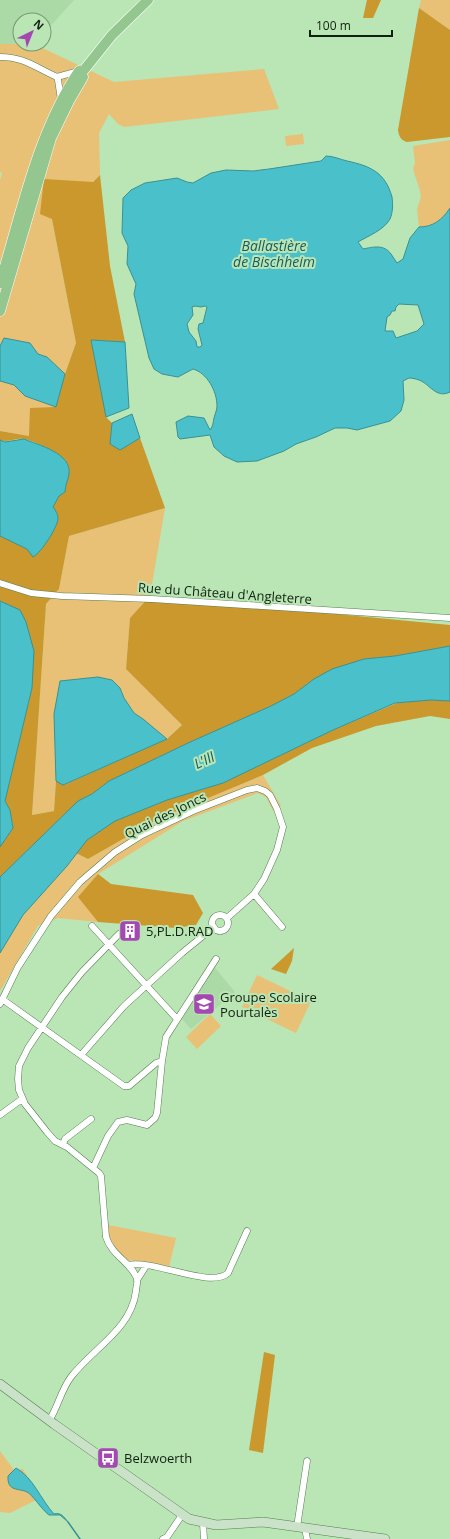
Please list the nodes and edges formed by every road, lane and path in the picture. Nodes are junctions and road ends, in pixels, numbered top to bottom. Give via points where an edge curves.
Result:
1 (148, 0) edge
2 (0, 57) edge
3 (82, 70) junction
4 (58, 78) junction
5 (73, 87) junction
6 (62, 100) junction
7 (0, 283) edge
8 (0, 311) edge
9 (0, 583) edge
10 (450, 618) edge
11 (254, 894) junction
12 (227, 918) junction
13 (92, 926) dead end
14 (214, 927) junction
15 (282, 927) dead end
16 (119, 934) dead end
17 (109, 943) junction
18 (216, 958) dead end
19 (147, 985) junction
20 (1, 1002) edge
21 (177, 1019) junction
22 (42, 1028) junction
23 (81, 1055) junction
24 (162, 1061) junction
25 (22, 1098) junction
26 (0, 1116) edge
27 (91, 1118) dead end
28 (62, 1144) junction
29 (93, 1168) junction
30 (247, 1231) dead end
31 (128, 1264) junction
32 (146, 1266) junction
33 (137, 1280) junction
34 (0, 1384) edge
35 (49, 1421) junction
36 (307, 1461) dead end
37 (182, 1515) junction
38 (204, 1523) junction
39 (301, 1528) junction
40 (163, 1539) edge
41 (204, 1539) edge
42 (307, 1539) edge
43 (385, 1539) edge

1 - 3 main road via 112,35
2 - 4 street via 34,64
3 - 4 street
3 - 5 main road via 85,74
4 - 5 street
4 - 6 street
5 - 6 main road
5 - 8 main road via 52,138
6 - 7 main road via 49,126 35,167
9 - 10 street, Rue du Château d'Angleterre via 32,593 62,596
11 - 12 street
11 - 15 street
11 - 20 street, Quai des Joncs via 277,850 283,827 270,795 257,788 193,811 115,852 80,882 51,916 18,967
12 - 14 street via 225,929
12 - 14 street via 216,916 213,920
13 - 17 street
14 - 19 street
16 - 17 street
17 - 19 street
17 - 22 street via 62,997
18 - 21 street
19 - 21 street
19 - 23 street via 124,1006
20 - 22 street
21 - 24 street via 166,1037
22 - 23 street
22 - 25 street via 19,1066 18,1078
23 - 24 street via 124,1086 129,1086 156,1063
24 - 29 street via 159,1104 155,1118 147,1125 127,1120 118,1122 108,1136
25 - 26 street
25 - 28 street via 47,1132 55,1141
27 - 28 street
28 - 29 street
29 - 31 street via 101,1176 108,1244
30 - 32 street via 224,1277 211,1279
31 - 32 street
31 - 33 street
32 - 33 street
33 - 35 street via 135,1301 128,1316 72,1376
34 - 35 main road
35 - 37 main road
36 - 39 street
37 - 38 main road
37 - 40 street
38 - 39 main road via 216,1525 263,1522
38 - 41 street
39 - 42 street
39 - 43 main road

